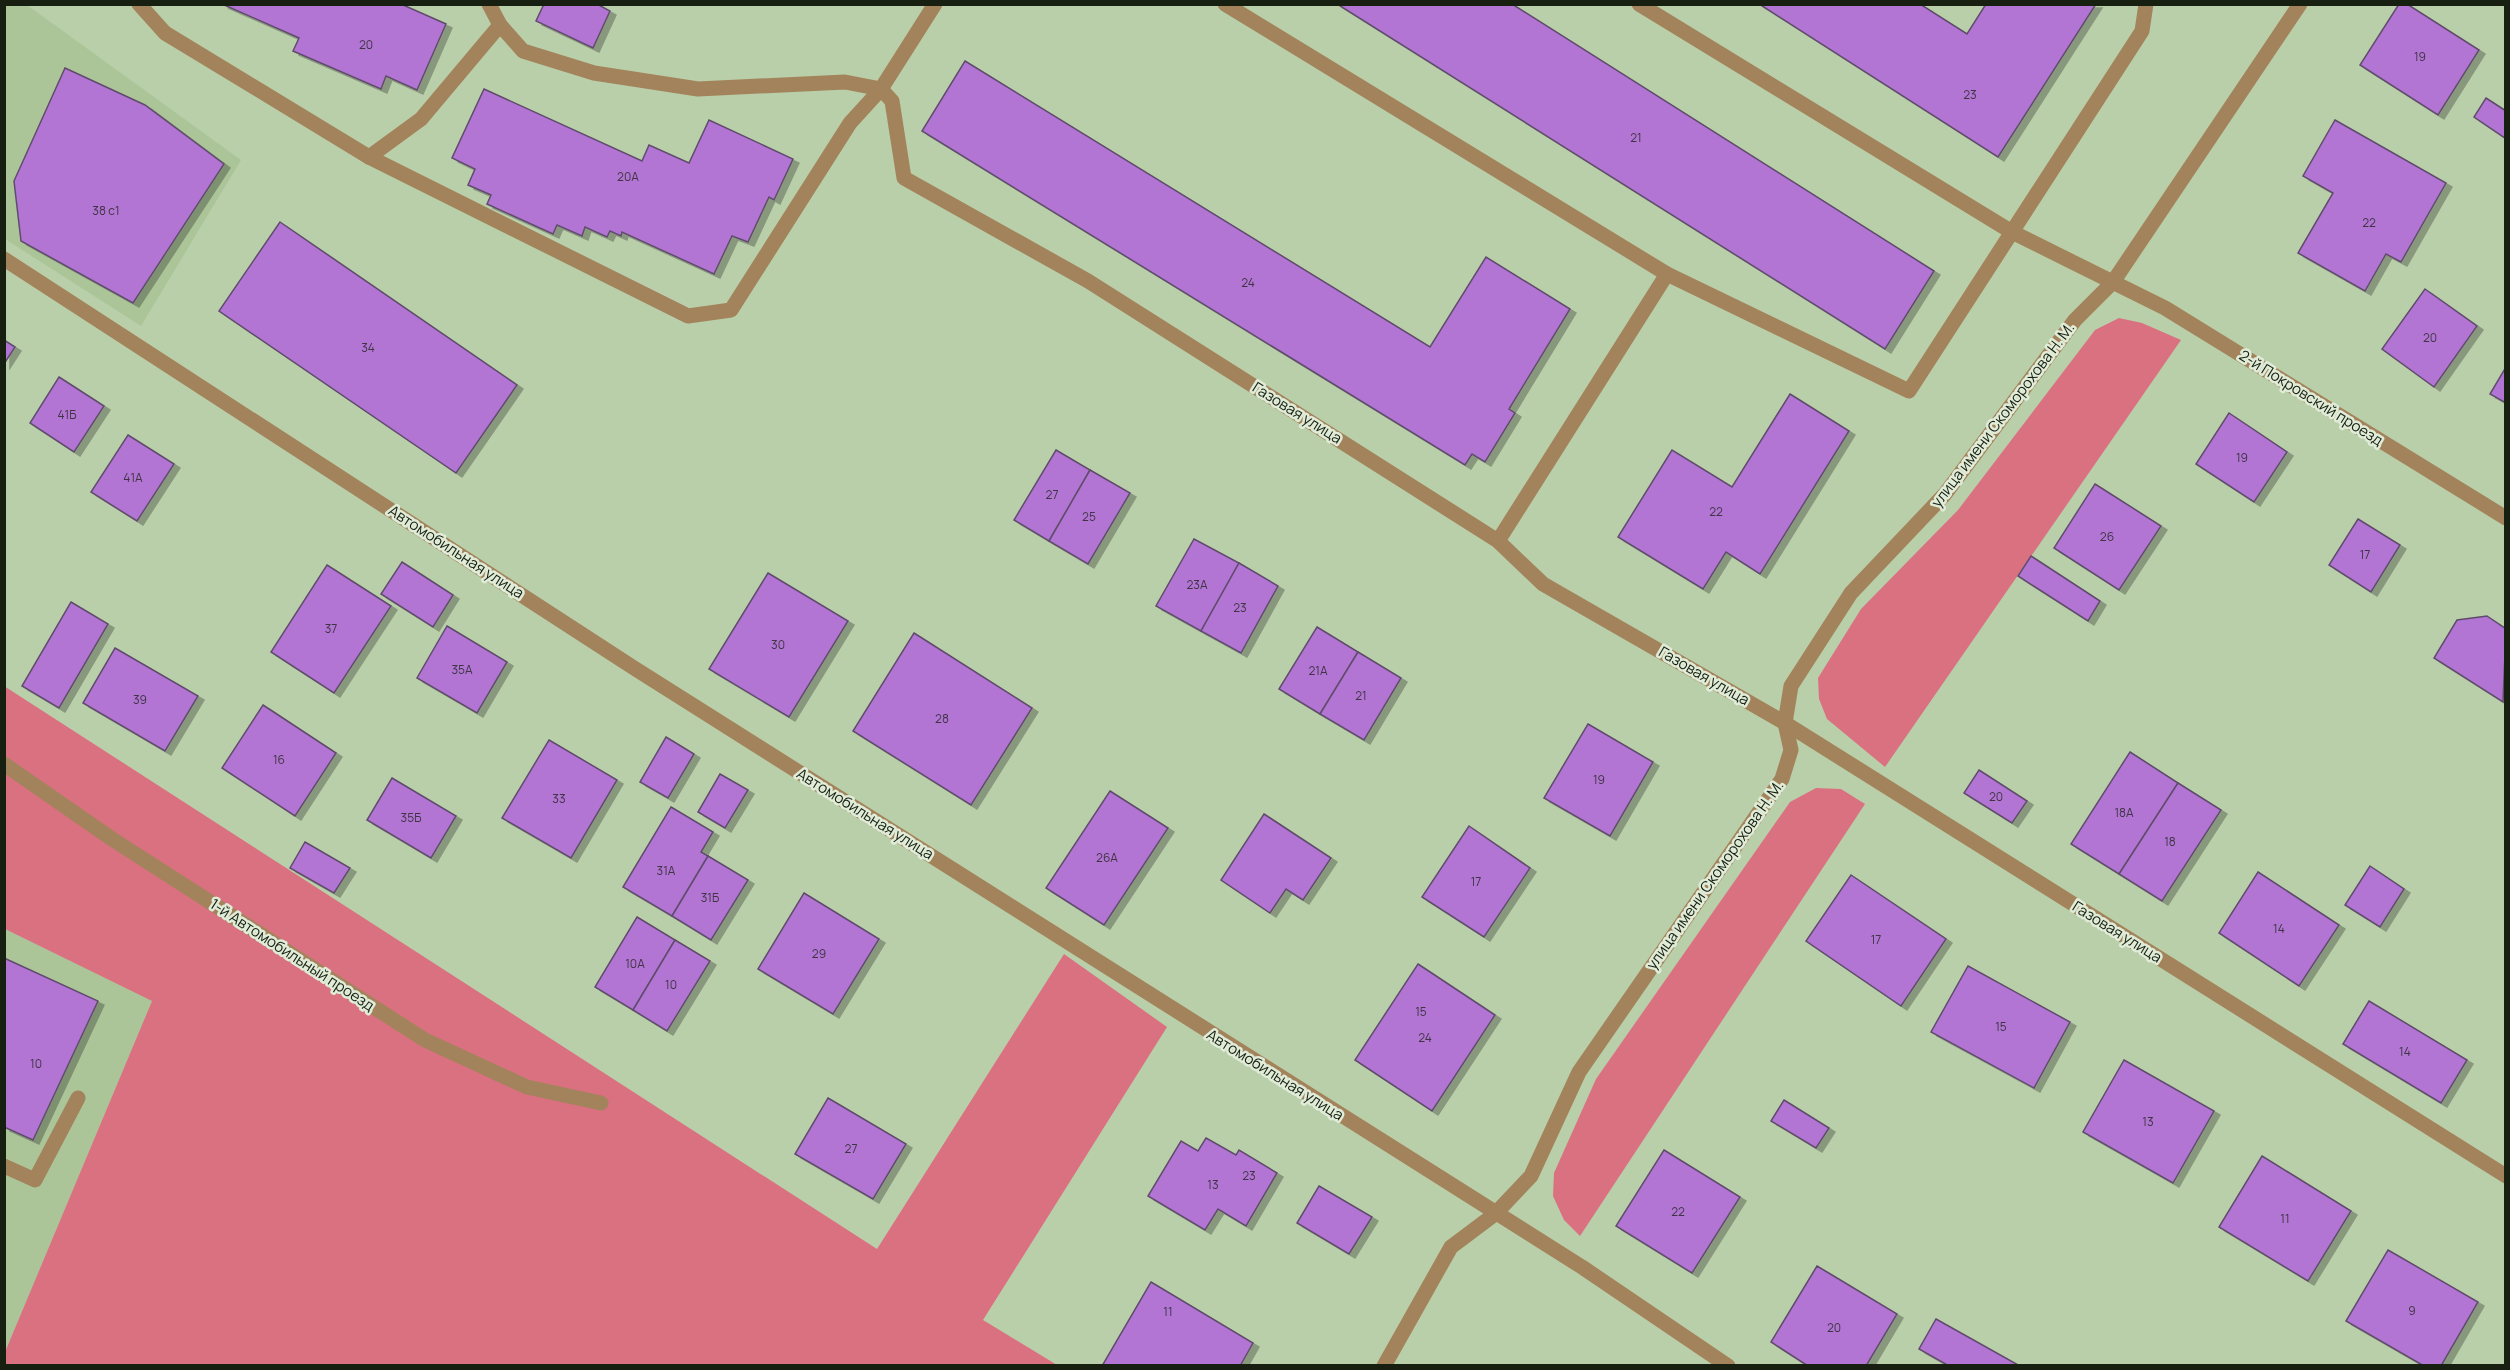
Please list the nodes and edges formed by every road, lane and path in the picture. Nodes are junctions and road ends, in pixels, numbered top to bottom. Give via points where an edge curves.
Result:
1 (139, 4) edge
2 (489, 4) edge
3 (935, 4) edge
4 (1225, 4) edge
5 (1639, 4) edge
6 (2146, 4) edge
7 (2300, 4) edge
8 (500, 25) junction
9 (881, 89) junction
10 (369, 157) junction
11 (2012, 232) junction
12 (4, 259) edge
13 (1667, 274) junction
14 (2113, 282) junction
15 (2505, 518) edge
16 (1498, 540) junction
17 (1785, 723) junction
18 (4, 764) edge
19 (78, 1098) dead end
20 (601, 1103) dead end
21 (4, 1166) edge
22 (2505, 1176) edge
23 (1495, 1214) junction
24 (1383, 1365) edge
25 (1728, 1365) edge

1 - 10 street via 165,33
2 - 8 street
3 - 9 street
4 - 13 street
5 - 11 street, 2-й Покровский проезд
6 - 11 street via 2142,31
7 - 14 street, улица имени Скоморохова Н. М.
8 - 9 street via 523,51 594,73 698,89 845,82
8 - 10 street via 421,119
9 - 10 street via 850,123 731,310 688,316
9 - 16 street, Газовая улица via 892,101 904,178 1088,281
11 - 13 street via 1909,391
11 - 14 street, 2-й Покровский проезд
12 - 23 street, Автомобильная улица via 633,668
13 - 16 street
14 - 15 street, 2-й Покровский проезд via 2165,308
14 - 17 street, улица имени Скоморохова Н. М. via 2075,320 1945,494 1851,593 1791,686
16 - 17 street, Газовая улица via 1543,584
17 - 22 street, Газовая улица
17 - 23 street, улица имени Скоморохова Н. М. via 1791,750 1782,779 1579,1072 1531,1176
18 - 20 street, 1-й Автомобильный проезд via 112,839 425,1040 527,1087
19 - 21 street via 35,1180
23 - 24 street, улица имени Скоморохова Н. М. via 1451,1247
23 - 25 street, Автомобильная улица

